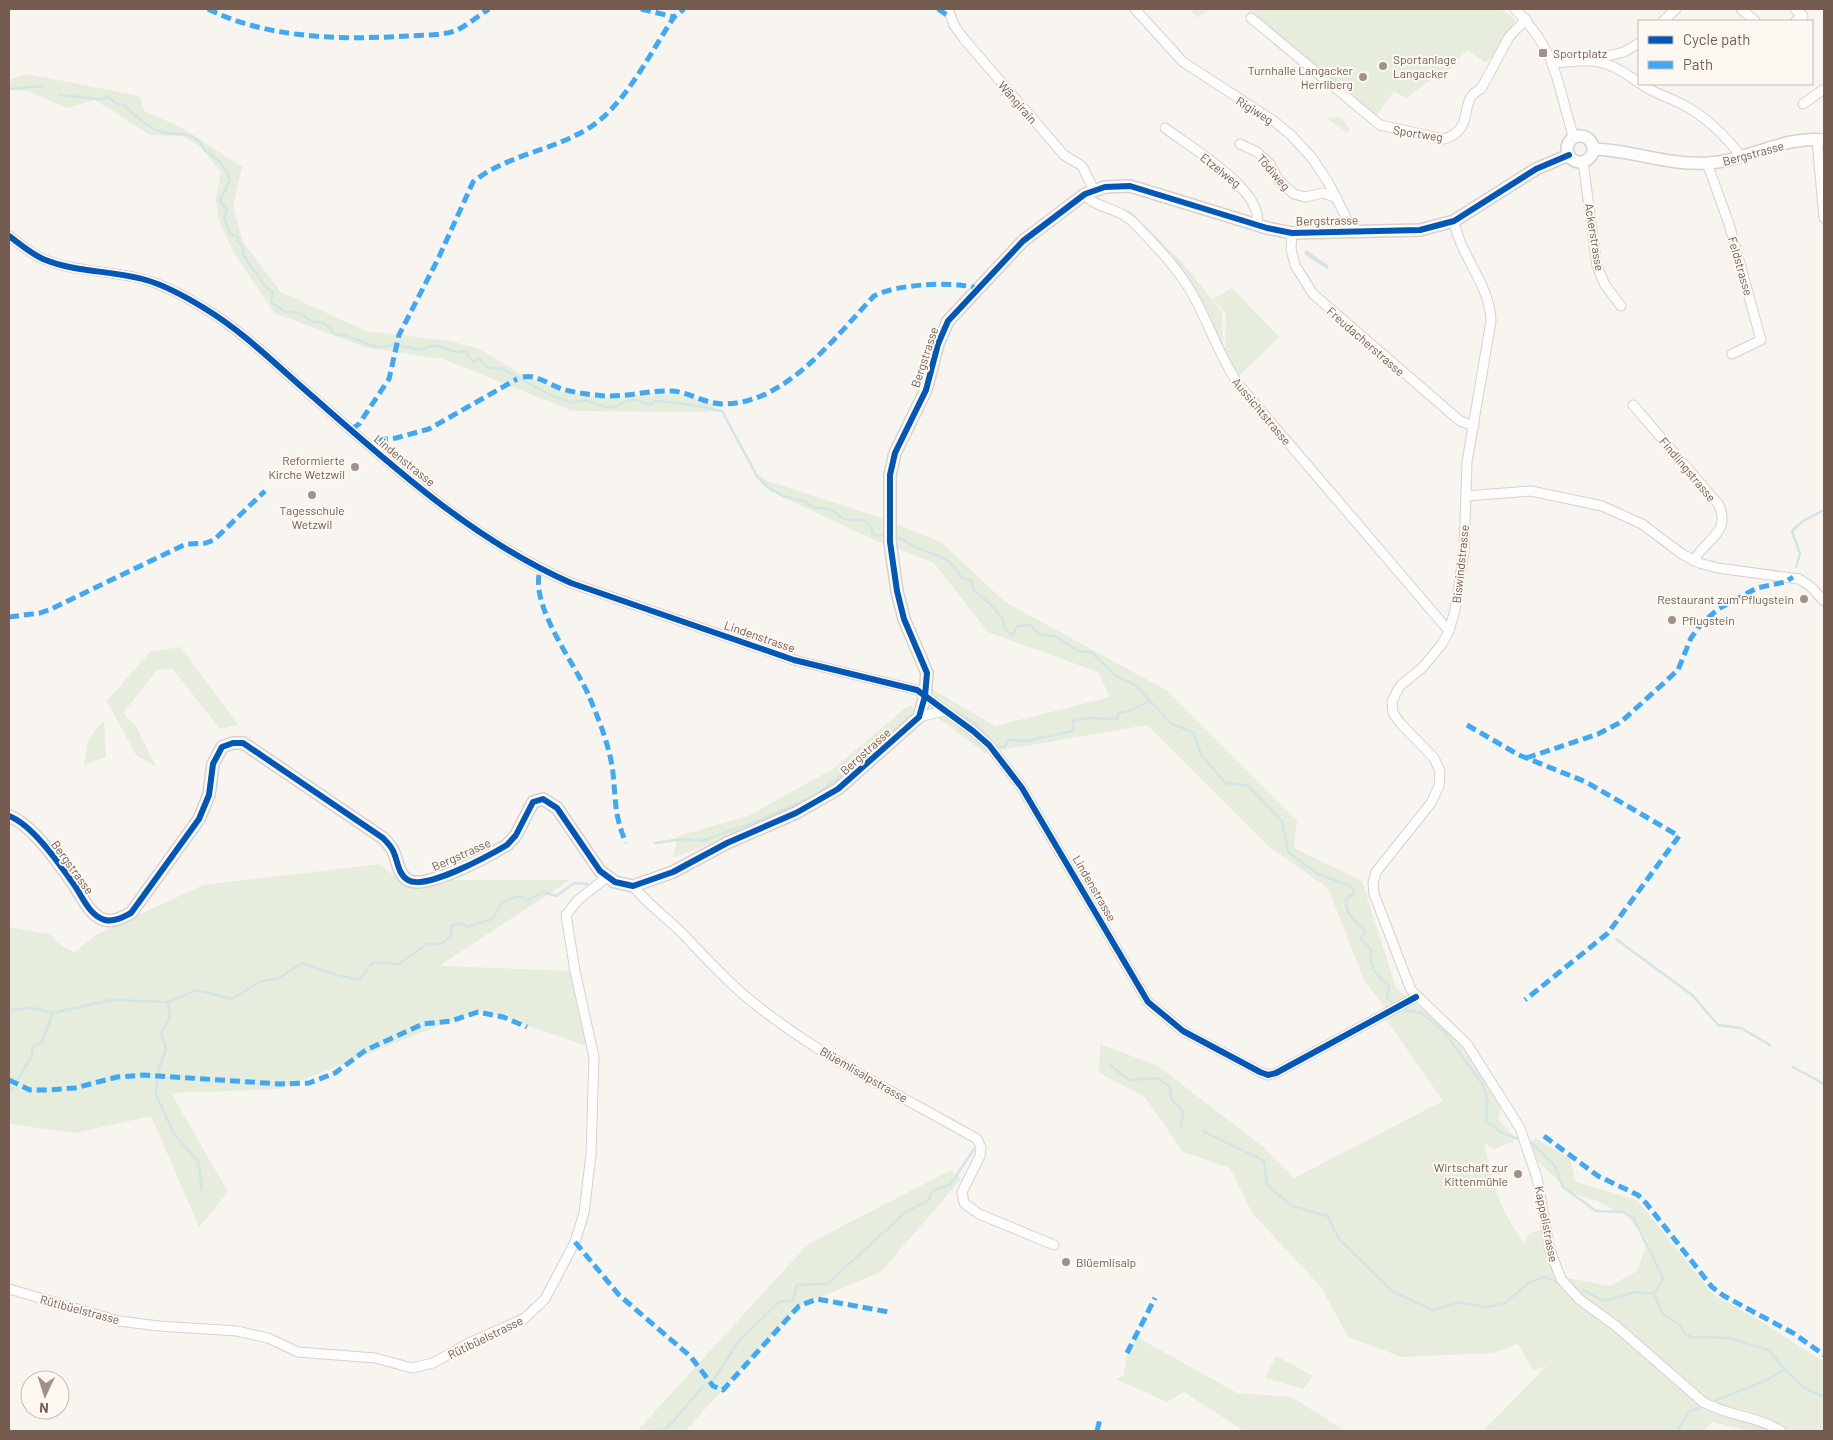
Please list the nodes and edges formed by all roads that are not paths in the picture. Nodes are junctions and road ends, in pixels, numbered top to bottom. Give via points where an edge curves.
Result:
1 (948, 9) edge
2 (1135, 9) edge
3 (1515, 9) edge
4 (1676, 9) edge
5 (1741, 9) edge
6 (1796, 9) edge
7 (1251, 18) dead end
8 (1526, 20) junction
9 (1665, 20) edge
10 (1754, 20) edge
11 (1797, 20) edge
12 (1638, 44) edge
13 (1592, 59) junction
14 (1554, 63) junction
15 (1638, 82) edge
16 (1642, 85) edge
17 (1824, 89) edge
18 (1803, 104) dead end
19 (1165, 128) dead end
20 (1574, 138) junction
21 (1821, 140) edge
22 (1240, 144) dead end
23 (1594, 149) junction
24 (1569, 155) junction
25 (1742, 158) junction
26 (1582, 162) junction
27 (1707, 163) junction
28 (1090, 192) junction
29 (1338, 198) junction
30 (1824, 218) edge
31 (1454, 221) junction
32 (1257, 225) junction
33 (1350, 230) junction
34 (1292, 232) junction
35 (9, 236) edge
36 (1621, 306) dead end
37 (1732, 354) dead end
38 (1633, 405) dead end
39 (1474, 426) junction
40 (1466, 496) junction
41 (1694, 560) junction
42 (1824, 601) edge
43 (1449, 631) junction
44 (925, 696) junction
45 (944, 711) junction
46 (919, 717) junction
47 (9, 816) edge
48 (607, 877) junction
49 (633, 886) junction
50 (1416, 997) junction
51 (1054, 1245) dead end
52 (9, 1290) edge
53 (1781, 1431) edge

1 - 28 street, Wängirain via 964,39 1064,155 1082,166
2 - 29 street, Rigiweg via 1183,62 1291,135 1312,158
3 - 8 street
4 - 9 street
5 - 10 street
6 - 11 street via 1803,16
7 - 8 street, Sportweg via 1380,125 1444,139 1461,129 1469,100 1474,92 1481,89 1509,37
8 - 14 street
12 - 13 street via 1624,52
13 - 14 street
13 - 15 street via 1611,65
14 - 20 street
16 - 25 street via 1704,118 1729,140
17 - 18 street
19 - 32 street, Etzelweg via 1244,188 1256,208
20 - 23 street, Bergstrasse via 1587,138
20 - 24 street via 1568,147
21 - 25 street, Bergstrasse via 1791,142
21 - 30 street
22 - 29 street, Tödiweg via 1257,152 1270,164 1279,181 1294,194 1305,197 1323,192
23 - 26 street via 1592,156
23 - 27 street, Bergstrasse
24 - 26 street via 1574,161
24 - 31 street, Bergstrasse via 1536,169
25 - 27 street, Bergstrasse
26 - 36 street, Ackerstrasse via 1597,266 1605,285
27 - 37 street, Feldstrasse via 1729,224 1760,340
28 - 32 street, Bergstrasse via 1120,185 1146,189
28 - 43 street, Aussichtstrasse via 1096,204 1127,215 1171,263 1195,298 1224,362 1240,386
28 - 44 street, Bergstrasse via 1022,241 948,321 938,344 926,390 895,454 890,475 890,542 904,619 927,673
29 - 33 street, Rigiweg
31 - 33 street, Bergstrasse via 1420,230
31 - 39 street, Biswindstrasse via 1491,312
32 - 34 street, Bergstrasse
33 - 34 street, Bergstrasse
34 - 39 street, Freudacherstrasse via 1294,265 1313,294 1460,421
35 - 44 street, Lindenstrasse via 44,259 70,267 147,280 204,308 244,337 360,438 466,524 541,570 794,660 917,690
38 - 41 street, Findlingstrasse via 1719,505 1723,514 1720,531 1701,548
39 - 40 street, Biswindstrasse via 1467,462
40 - 41 street via 1530,491 1602,506 1642,524
40 - 43 street, Biswindstrasse via 1462,574
41 - 42 street via 1718,568 1799,579
43 - 50 street, Biswindstrasse via 1433,656 1400,686 1392,701 1393,713 1400,723 1434,758 1440,771 1439,786 1431,802 1376,872 1373,883 1374,894 1406,980
44 - 45 street, Lindenstrasse
44 - 46 street, Bergstrasse
45 - 46 street
45 - 50 street, Lindenstrasse via 989,745 1022,788 1148,1002 1183,1031 1241,1064 1268,1074 1276,1073
46 - 49 street, Bergstrasse via 838,789 796,813 727,843 673,872
47 - 48 street, Bergstrasse via 36,837 52,855 88,908 104,920 116,920 131,913 199,819 222,747 232,743 243,744 383,838 394,851 400,872 408,880 419,883 435,879 507,845 516,836 533,802 543,799 558,808
48 - 49 street
48 - 52 street, Rütibüelstrasse via 578,900 566,915 594,1057 591,1154 584,1213 575,1242 551,1289 535,1310 524,1318 434,1363 412,1368 375,1358 298,1352 268,1338 237,1331 119,1320
49 - 51 street, Blüemlisalpstrasse via 743,994 781,1024 845,1066 977,1139 981,1147 980,1156 962,1192 964,1203 979,1214
50 - 53 street, Kappelistrasse via 1468,1044 1523,1134 1538,1178 1555,1268 1568,1288 1703,1402 1760,1420

